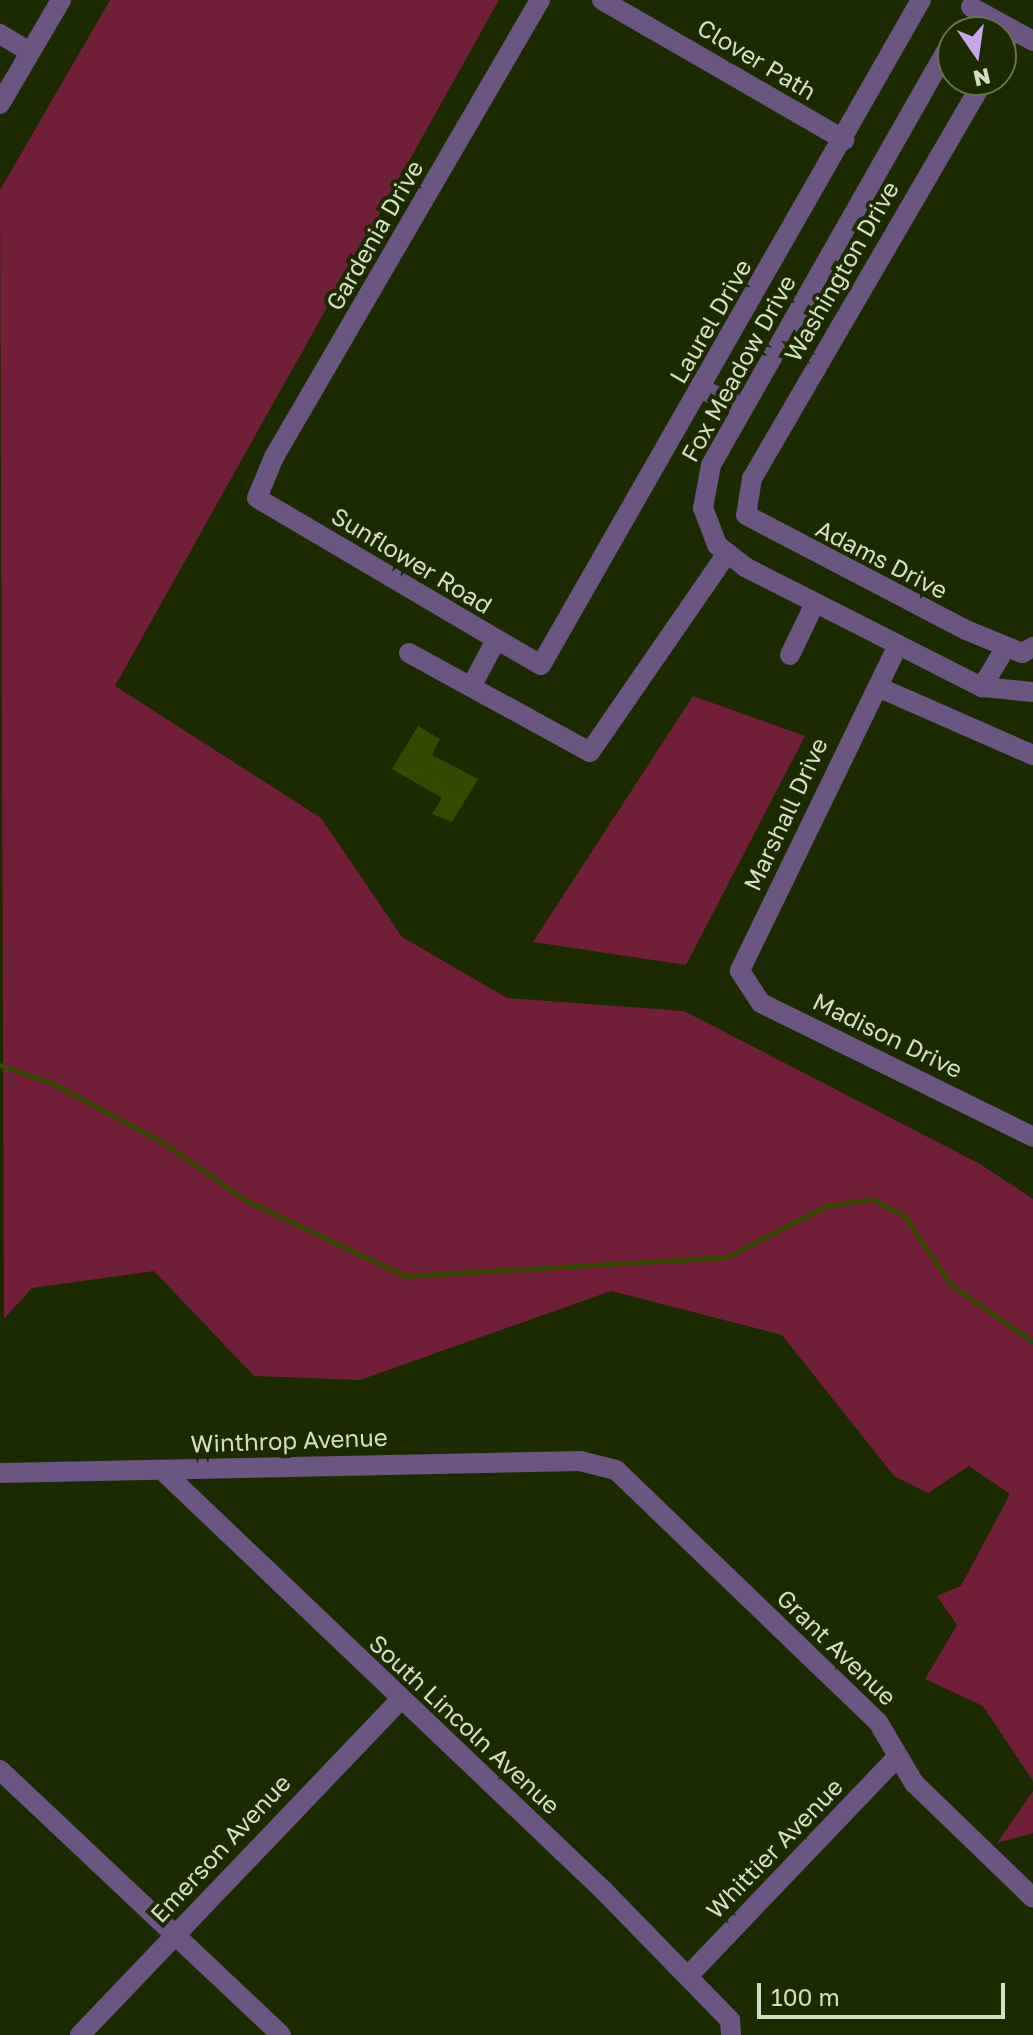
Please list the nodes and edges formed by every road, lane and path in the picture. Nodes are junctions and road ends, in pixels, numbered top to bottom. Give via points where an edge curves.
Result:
1 (61, 0) edge
2 (540, 0) edge
3 (602, 0) edge
4 (921, 0) edge
5 (0, 34) edge
6 (30, 52) junction
7 (937, 67) edge
8 (975, 96) edge
9 (0, 104) edge
10 (844, 140) junction
11 (701, 389) junction
12 (743, 408) junction
13 (746, 489) joint
14 (257, 498) joint
15 (726, 555) junction
16 (815, 603) junction
17 (496, 640) junction
18 (898, 645) junction
19 (1020, 649) edge
20 (409, 653) dead end
21 (790, 655) dead end
22 (541, 665) joint
23 (471, 687) junction
24 (878, 687) junction
25 (982, 687) junction
26 (1033, 692) edge
27 (1033, 755) edge
28 (742, 964) joint
29 (1033, 1137) edge
30 (580, 1461) joint
31 (162, 1470) junction
32 (0, 1473) edge
33 (400, 1700) junction
34 (897, 1757) junction
35 (0, 1770) edge
36 (1025, 1881) edge
37 (1033, 1898) edge
38 (174, 1934) junction
39 (688, 1976) junction
40 (731, 2027) edge
41 (80, 2035) edge
42 (281, 2035) edge

1 - 6 street
2 - 14 street, Gardenia Drive via 274,457
3 - 10 street, Clover Path
4 - 10 street, Laurel Drive
5 - 6 street
6 - 9 street
7 - 12 street, Fox Meadow Drive
8 - 13 street, Washington Drive
10 - 11 street, Laurel Drive
11 - 12 street
11 - 22 street, Laurel Drive
12 - 15 street, Fox Meadow Drive via 705,486 704,518
13 - 19 street, Adams Drive via 746,515 754,523
14 - 17 street, Sunflower Road
15 - 16 street
15 - 23 street via 590,752
16 - 18 street
16 - 21 street
17 - 22 street, Sunflower Road
17 - 23 street
18 - 24 street, Marshall Drive
18 - 25 street
19 - 25 street
20 - 23 street
24 - 27 street
24 - 28 street, Marshall Drive
25 - 26 street
28 - 29 street, Madison Drive via 749,995 761,1003
30 - 31 street, Winthrop Avenue
30 - 34 street, Grant Avenue via 632,1483 878,1722
31 - 32 street, Winthrop Avenue
31 - 33 street, South Lincoln Avenue
33 - 38 street, Emerson Avenue
33 - 39 street, South Lincoln Avenue
34 - 36 street, Grant Avenue via 914,1783
34 - 39 street, Whittier Avenue
35 - 38 street
36 - 37 street, Grant Avenue
38 - 41 street, Emerson Avenue
38 - 42 street
39 - 40 street, South Lincoln Avenue

